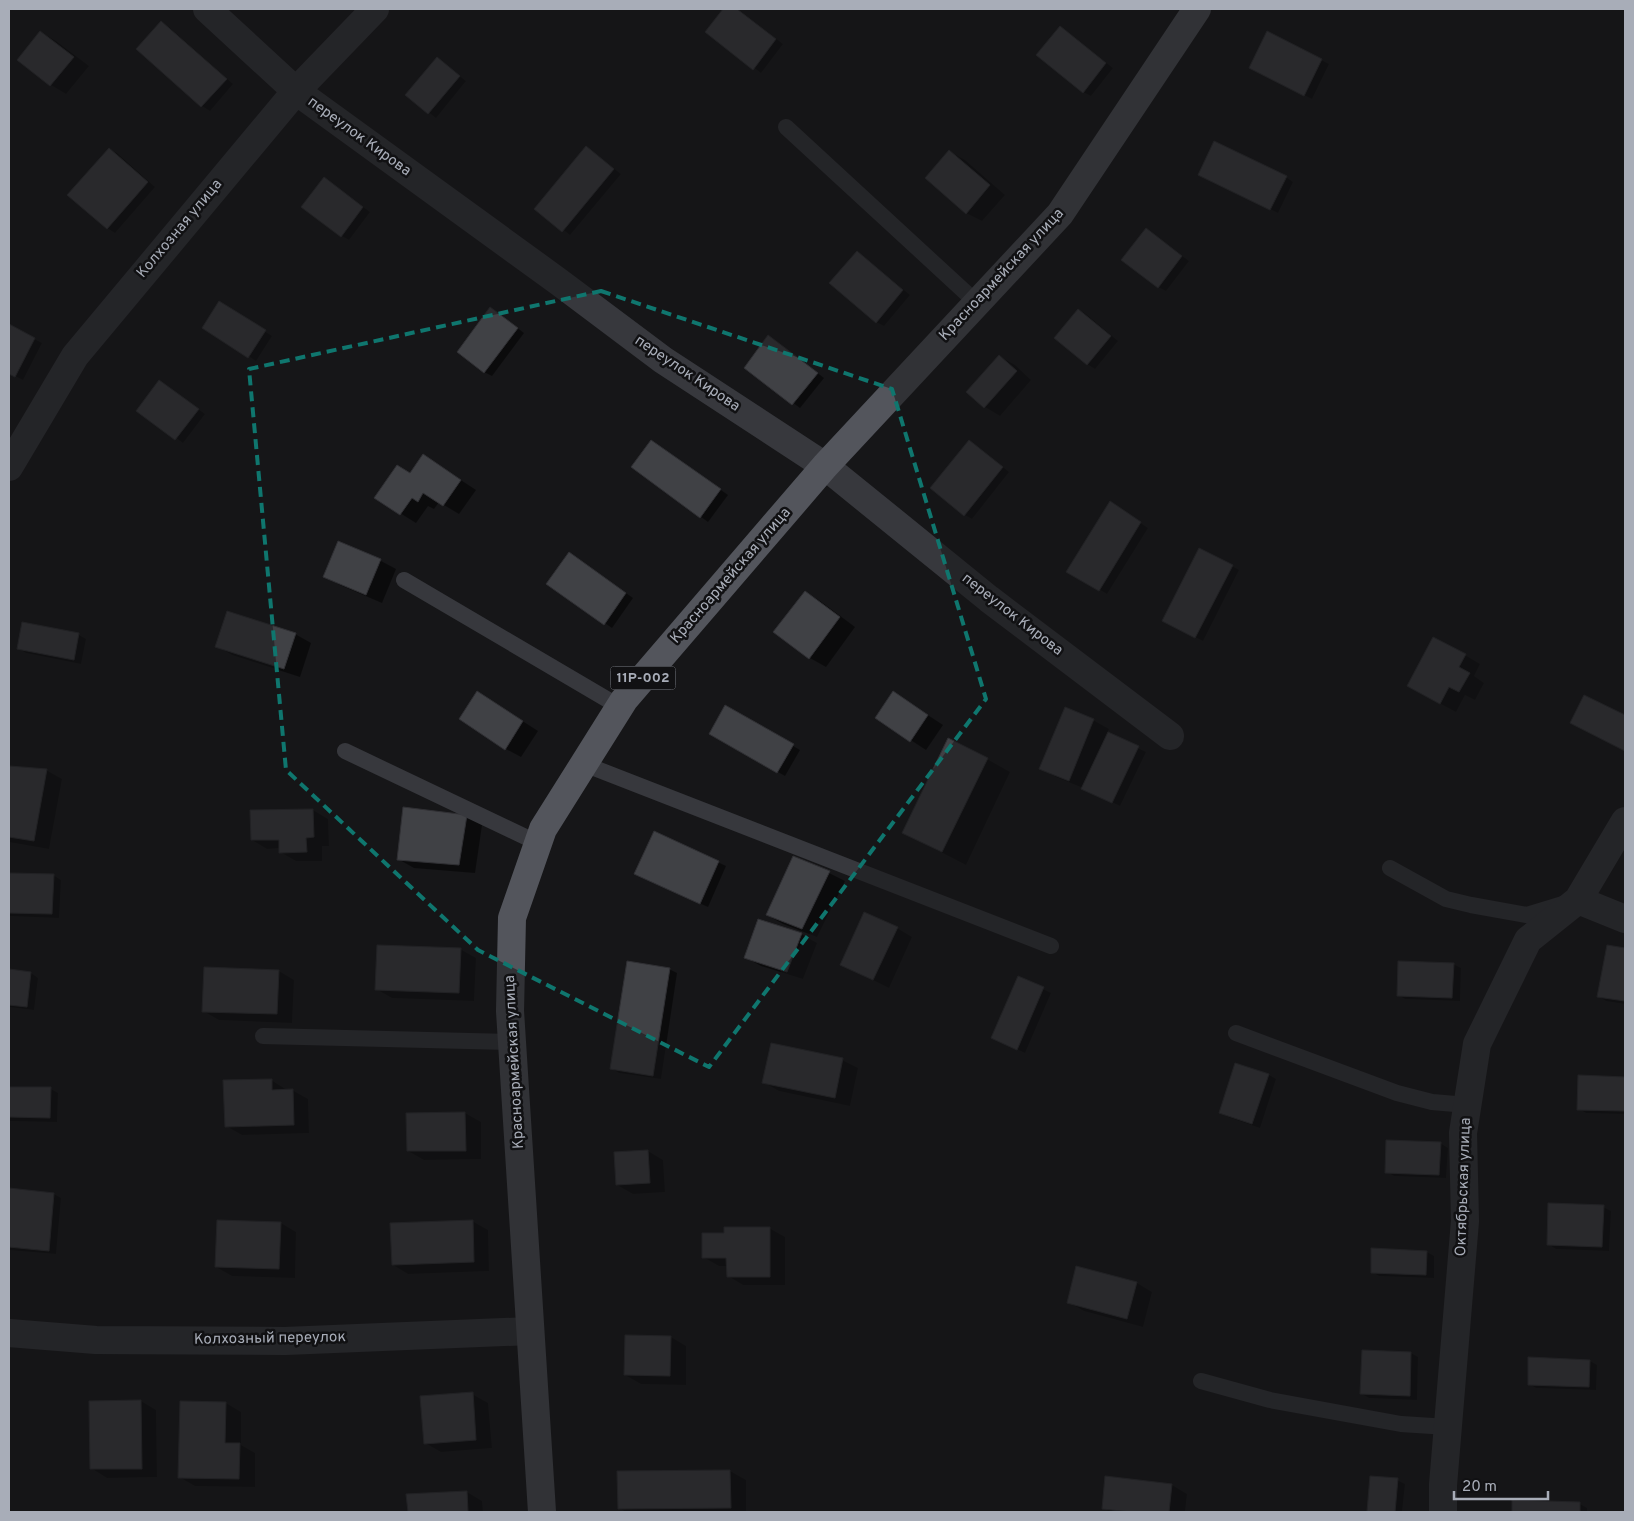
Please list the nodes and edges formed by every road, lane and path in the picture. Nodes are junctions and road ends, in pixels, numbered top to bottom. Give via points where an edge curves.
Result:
1 (207, 9) edge
2 (375, 9) edge
3 (1198, 9) edge
4 (296, 91) junction
5 (786, 127) dead end
6 (978, 303) junction
7 (825, 466) junction
8 (9, 467) edge
9 (404, 580) dead end
10 (620, 707) junction
11 (1170, 736) dead end
12 (345, 751) dead end
13 (584, 764) junction
14 (1625, 821) edge
15 (538, 843) junction
16 (1390, 868) dead end
17 (1578, 900) junction
18 (1625, 919) edge
19 (1051, 946) dead end
20 (1236, 1033) dead end
21 (263, 1036) dead end
22 (512, 1042) junction
23 (1467, 1105) junction
24 (530, 1332) junction
25 (9, 1333) edge
26 (1201, 1381) dead end
27 (1448, 1427) junction
28 (542, 1512) edge
29 (1443, 1512) edge

1 - 4 street, переулок Кирова
2 - 4 street, Колхозная улица
3 - 6 main road, Красноармейская улица / 11Р-002 via 1060,214
4 - 7 street, переулок Кирова via 663,360
4 - 8 street, Колхозная улица via 75,356
5 - 6 lane
6 - 7 main road, Красноармейская улица / 11Р-002
7 - 10 main road, Красноармейская улица / 11Р-002
7 - 11 street, переулок Кирова via 989,599
9 - 10 lane
10 - 13 main road, Красноармейская улица / 11Р-002
12 - 15 lane
13 - 15 main road, Красноармейская улица / 11Р-002 via 542,829
13 - 19 lane
14 - 17 street, Октябрьская улица
15 - 22 main road, Красноармейская улица / 11Р-002 via 512,918
16 - 17 lane via 1446,899 1527,915
17 - 18 street
17 - 23 street, Октябрьская улица via 1528,940 1477,1044
20 - 23 lane via 1397,1093 1432,1102
21 - 22 lane
22 - 24 main road, Красноармейская улица / 11Р-002
23 - 27 street, Октябрьская улица via 1463,1133 1465,1222
24 - 25 street, Колхозный переулок via 286,1341 96,1340
24 - 28 main road, Красноармейская улица / 11Р-002
26 - 27 lane via 1270,1400 1401,1424
27 - 29 street, Октябрьская улица

